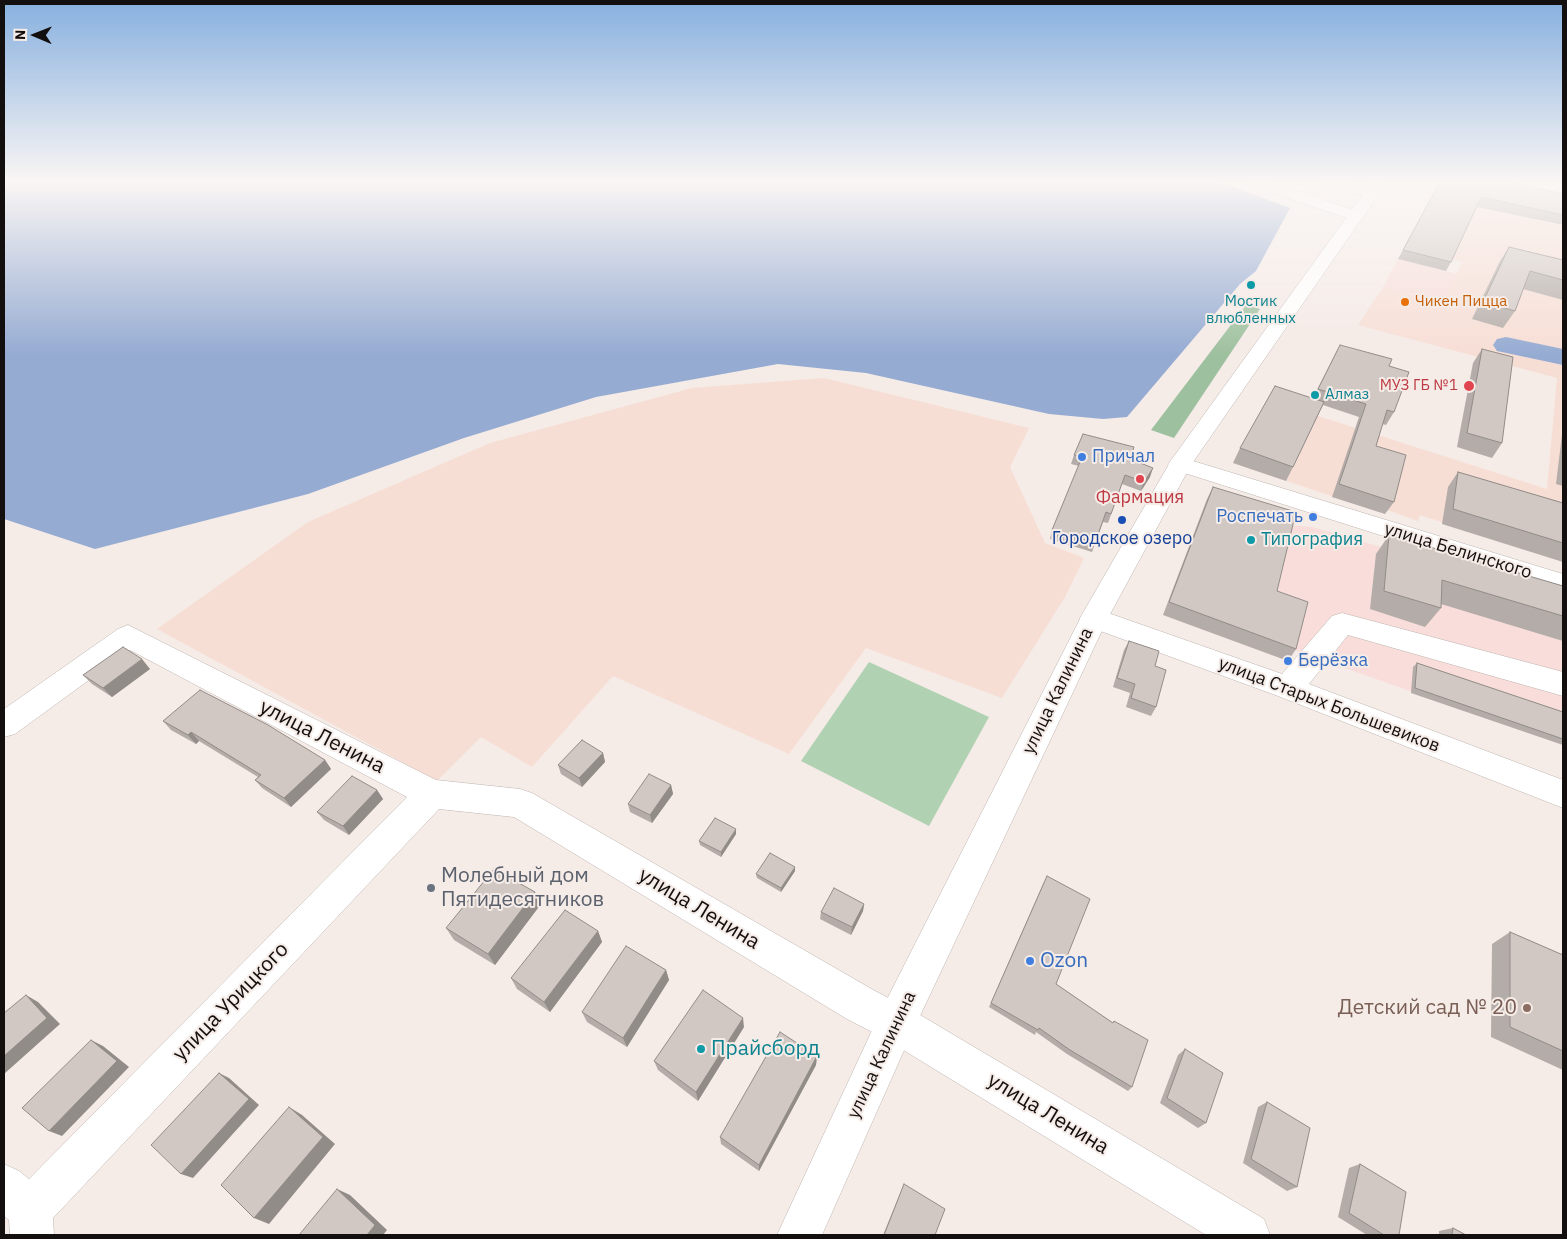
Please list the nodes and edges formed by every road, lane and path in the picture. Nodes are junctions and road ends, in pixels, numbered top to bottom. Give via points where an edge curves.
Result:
1 (1340, 240) edge
2 (1180, 464) junction
3 (1563, 584) edge
4 (1094, 618) junction
5 (1563, 684) edge
6 (1288, 688) junction
7 (4, 725) edge
8 (432, 794) junction
9 (1563, 794) edge
10 (896, 1023) junction
11 (22, 1210) edge
12 (799, 1235) edge
13 (1248, 1235) edge

1 - 2 street, улица Калинина
2 - 3 street, улица Белинского
2 - 4 street, улица Калинина
4 - 6 street, улица Старых Большевиков
4 - 10 street, улица Калинина
5 - 6 street via 1342,624
6 - 9 street, улица Старых Большевиков
7 - 8 street, улица Ленина via 128,636
8 - 10 street, улица Ленина via 520,803
8 - 11 street, улица Урицкого
10 - 12 street, улица Калинина
10 - 13 street, улица Ленина

